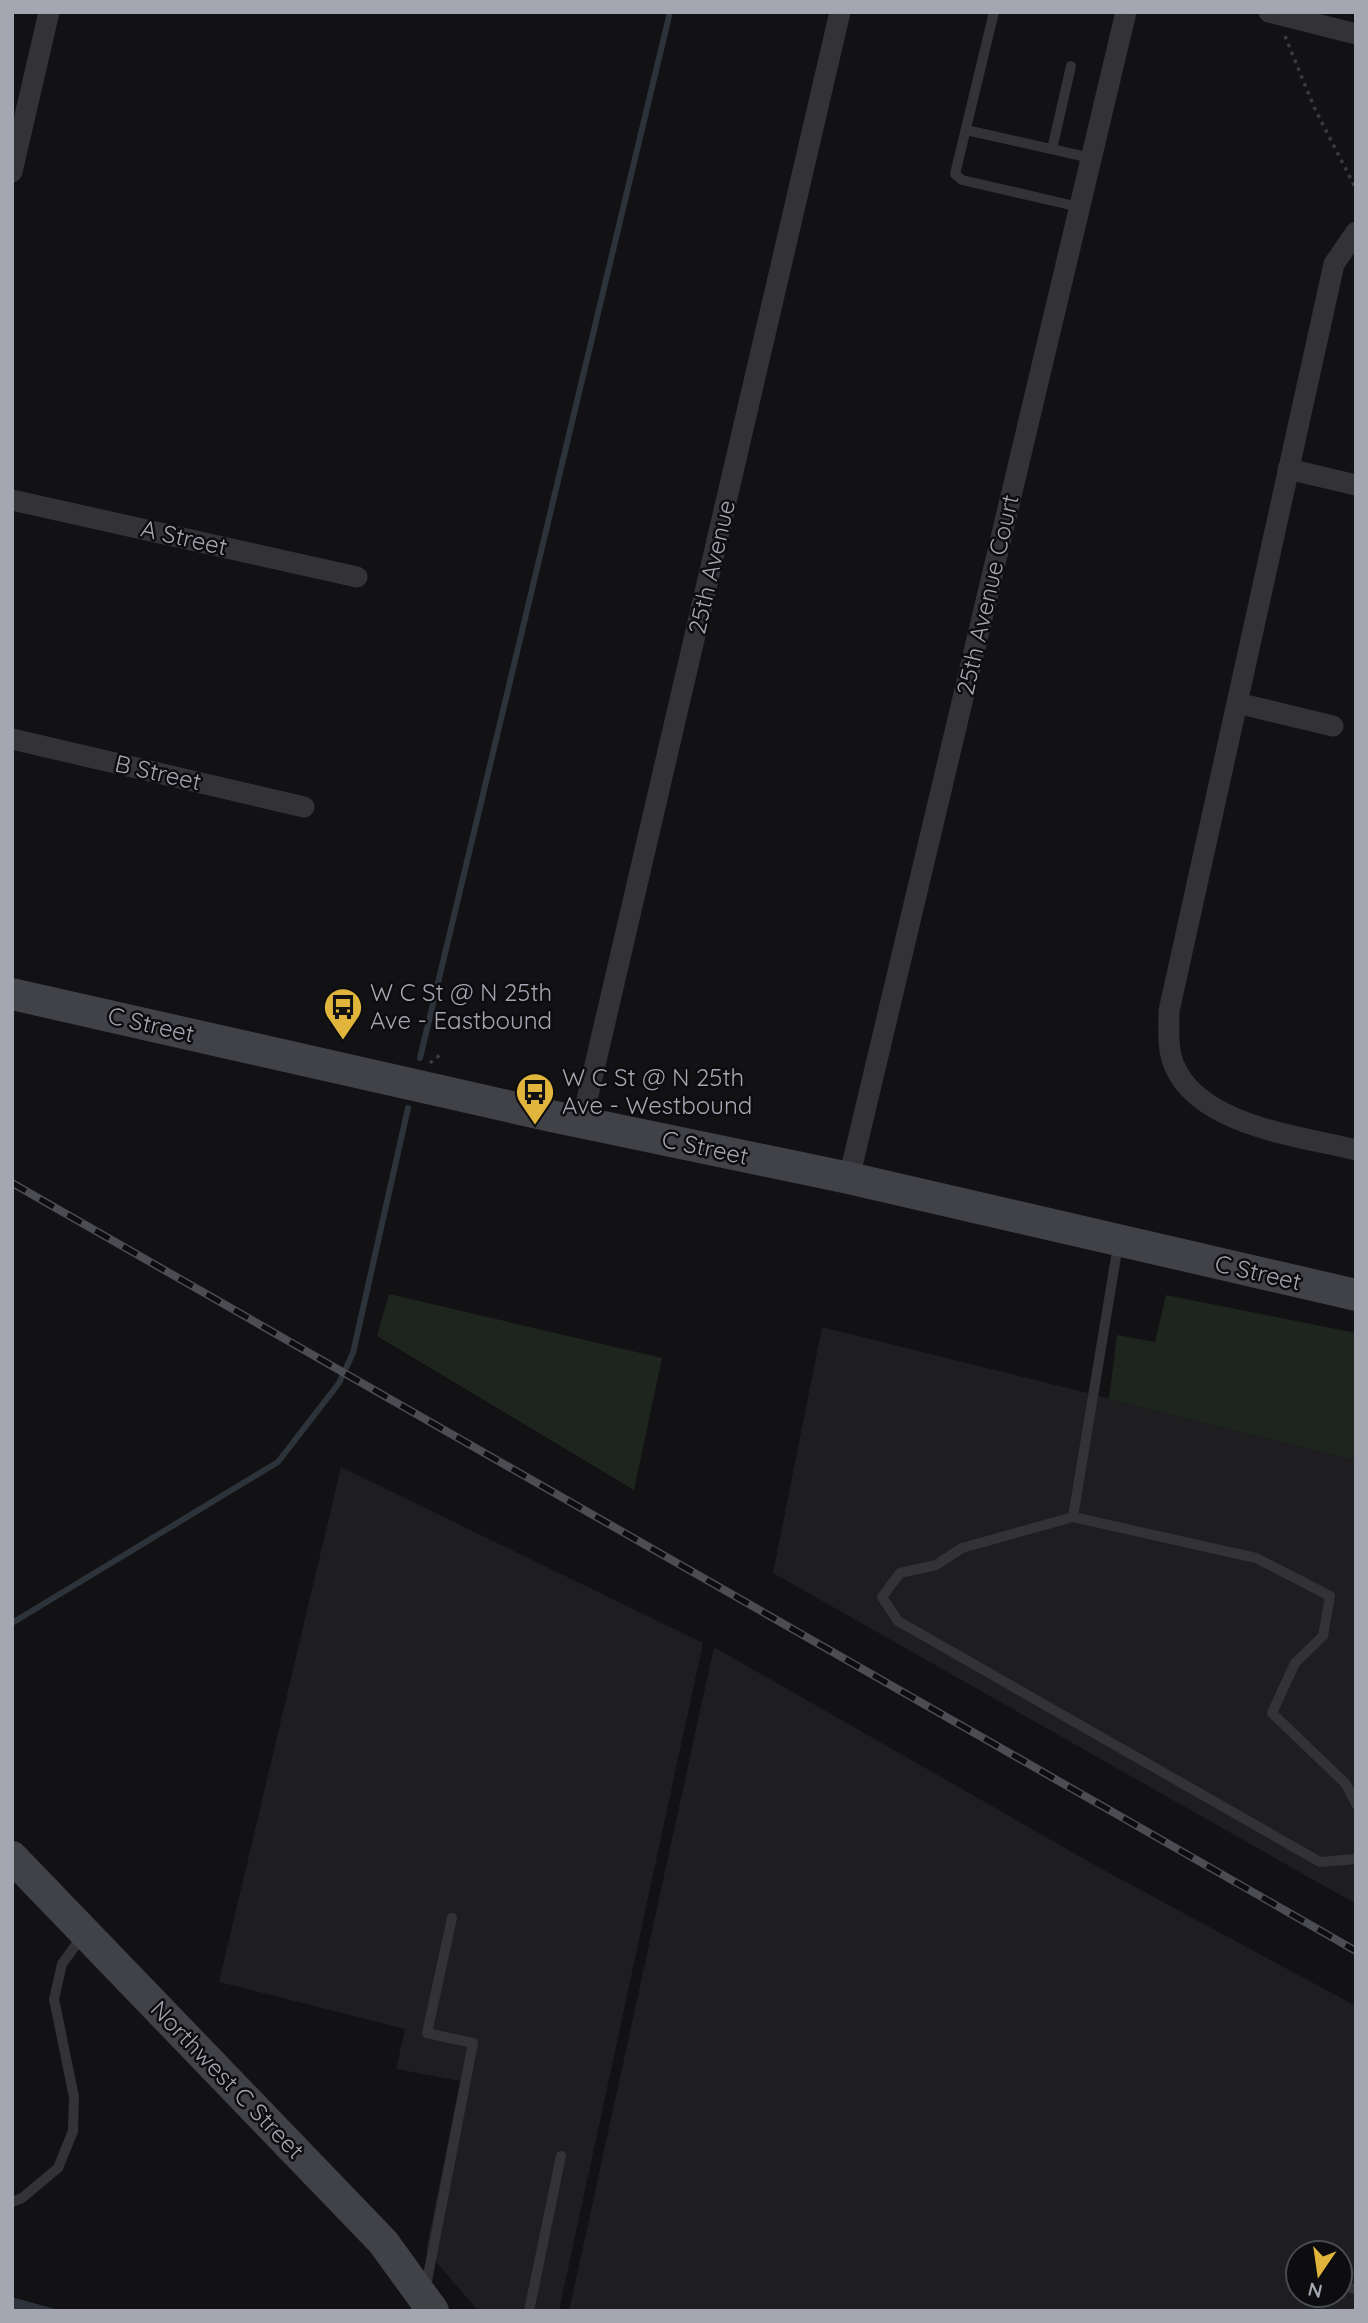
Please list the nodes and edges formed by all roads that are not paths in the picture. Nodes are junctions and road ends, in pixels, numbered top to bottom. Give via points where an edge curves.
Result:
1 (49, 12) edge
2 (840, 12) edge
3 (994, 12) edge
4 (1126, 12) edge
5 (1269, 12) edge
6 (1356, 34) edge
7 (1072, 66) dead end
8 (966, 130) junction
9 (1052, 149) junction
10 (1091, 158) junction
11 (12, 172) edge
12 (1079, 207) junction
13 (1356, 232) edge
14 (1289, 470) junction
15 (1356, 485) edge
16 (12, 499) edge
17 (357, 577) dead end
18 (1237, 703) junction
19 (1333, 726) dead end
20 (12, 739) edge
21 (303, 807) dead end
22 (12, 993) edge
23 (582, 1121) junction
24 (1356, 1150) edge
25 (849, 1178) junction
26 (1119, 1242) junction
27 (1356, 1295) edge
28 (1073, 1517) junction
29 (1356, 1804) edge
30 (12, 1857) edge
31 (1356, 1859) edge
32 (452, 1918) dead end
33 (85, 1932) junction
34 (561, 2156) dead end
35 (12, 2202) edge
36 (429, 2304) edge
37 (528, 2311) edge

1 - 11 street
2 - 23 street, 25th Avenue
3 - 8 lane
4 - 10 street, 25th Avenue Court
5 - 6 street
7 - 9 lane
8 - 9 lane
8 - 12 lane via 955,174 962,180
9 - 10 lane
10 - 12 street, 25th Avenue Court
12 - 25 street, 25th Avenue Court
13 - 14 street via 1334,264
14 - 15 street
14 - 18 street
16 - 17 street, A Street
18 - 19 street
18 - 24 street via 1170,1011 1174,1065 1195,1094 1220,1111 1248,1124
20 - 21 street, B Street
22 - 23 street, C Street
23 - 25 street, C Street
25 - 26 street, C Street
26 - 27 street, C Street
26 - 28 lane
28 - 29 lane via 1256,1558 1330,1596 1323,1636 1295,1663 1272,1713 1346,1784
28 - 31 lane via 962,1548 936,1565 900,1573 882,1597 898,1621 1254,1826 1320,1862
30 - 33 street, Northwest C Street
32 - 36 lane via 427,2033 473,2043
33 - 35 lane via 62,1964 54,1999 75,2097 73,2131 58,2168
33 - 36 street, Northwest C Street via 383,2242
34 - 37 lane

